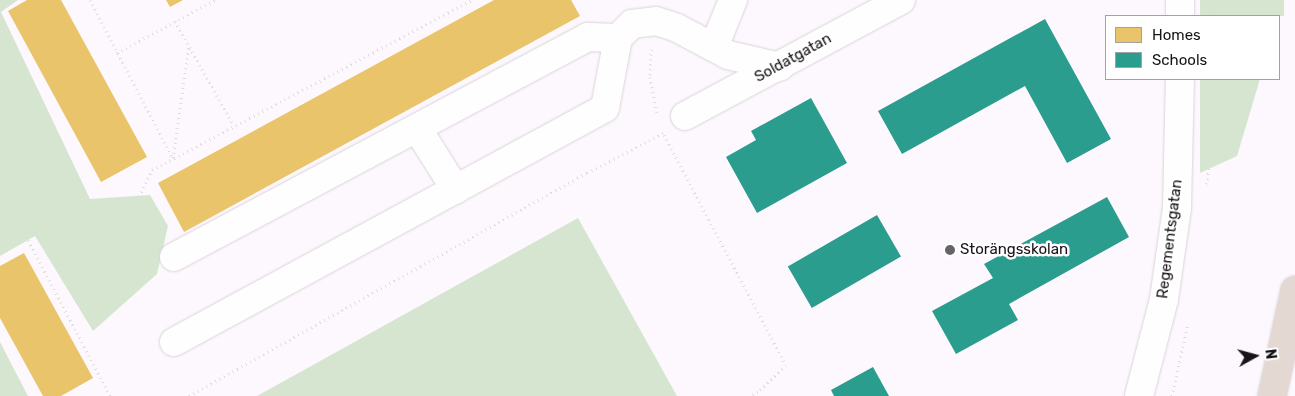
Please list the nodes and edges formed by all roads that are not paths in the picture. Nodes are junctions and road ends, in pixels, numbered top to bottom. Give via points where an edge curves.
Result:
1 (733, 0) edge
2 (900, 0) edge
3 (1180, 0) edge
4 (1180, 15) edge
5 (618, 38) junction
6 (714, 47) junction
7 (780, 67) junction
8 (1180, 80) edge
9 (668, 120) road end
10 (417, 128) junction
11 (456, 190) junction
12 (174, 257) road end
13 (1295, 290) edge
14 (174, 342) dead end
15 (1138, 396) edge
16 (1272, 396) edge

1 - 6 street
2 - 7 street, Soldatgatan
3 - 4 street
5 - 6 street via 632,24 655,21
5 - 10 street via 588,38
5 - 11 street via 604,108
6 - 7 street via 728,55
7 - 9 street, Soldatgatan
8 - 15 street, Regementsgatan via 1177,208 1164,299
10 - 11 street
10 - 12 street
11 - 14 street
13 - 16 highway

